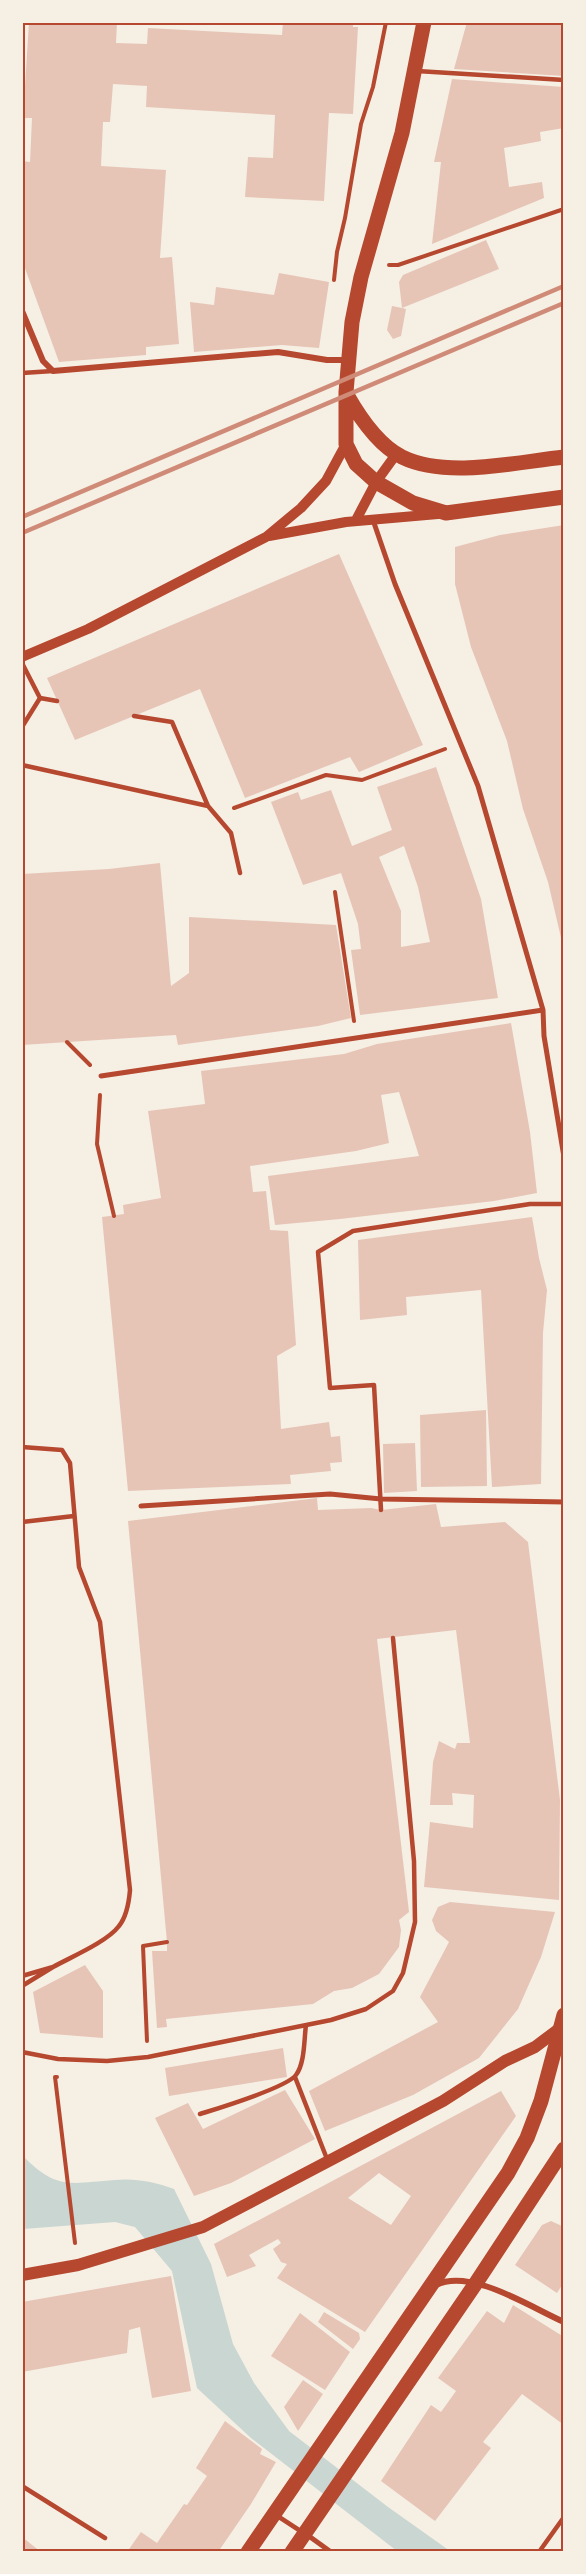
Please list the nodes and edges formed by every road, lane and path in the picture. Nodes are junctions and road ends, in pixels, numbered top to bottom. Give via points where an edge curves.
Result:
1 (386, 22) edge
2 (424, 22) edge
3 (415, 70) junction
4 (564, 80) edge
5 (564, 209) edge
6 (387, 265) dead end
7 (334, 284) dead end
8 (22, 310) edge
9 (348, 360) junction
10 (53, 371) junction
11 (22, 373) edge
12 (346, 392) junction
13 (346, 444) junction
14 (397, 453) junction
15 (564, 457) edge
16 (376, 482) junction
17 (564, 497) edge
18 (446, 513) junction
19 (372, 518) junction
20 (356, 520) junction
21 (266, 537) junction
22 (22, 657) edge
23 (22, 663) edge
24 (40, 698) junction
25 (57, 701) dead end
26 (134, 716) dead end
27 (22, 727) edge
28 (460, 743) junction
29 (22, 765) edge
30 (208, 806) junction
31 (215, 816) junction
32 (240, 873) dead end
33 (335, 892) dead end
34 (543, 1010) junction
35 (356, 1037) junction
36 (67, 1042) dead end
37 (101, 1076) junction
38 (564, 1157) edge
39 (564, 1204) edge
40 (114, 1216) dead end
41 (22, 1447) edge
42 (381, 1499) junction
43 (564, 1502) edge
44 (141, 1506) dead end
45 (381, 1510) dead end
46 (74, 1516) junction
47 (22, 1522) edge
48 (393, 1638) dead end
49 (167, 1942) dead end
50 (53, 1967) junction
51 (22, 1976) edge
52 (22, 1986) edge
53 (561, 2022) edge
54 (306, 2025) junction
55 (22, 2052) edge
56 (148, 2057) junction
57 (67, 2076) dead end
58 (295, 2077) junction
59 (200, 2114) dead end
60 (564, 2149) edge
61 (328, 2162) junction
62 (74, 2236) dead end
63 (22, 2275) edge
64 (476, 2283) junction
65 (430, 2288) junction
66 (564, 2322) edge
67 (22, 2486) edge
68 (274, 2514) junction
69 (564, 2517) edge
70 (304, 2533) junction
71 (105, 2538) dead end
72 (248, 2552) edge
73 (292, 2552) edge
74 (332, 2552) edge
75 (539, 2552) edge

1 - 7 path via 361,124
2 - 3 main road
3 - 4 lane
3 - 9 main road via 402,133 361,277
5 - 6 path via 398,265
8 - 10 street via 44,361
9 - 10 street via 278,352
9 - 12 main road
10 - 11 lane
12 - 13 main road
12 - 14 main road via 368,427
13 - 16 main road via 356,464
13 - 21 street via 326,481
14 - 15 main road via 431,466 474,467
14 - 16 street
16 - 18 main road via 413,503
16 - 20 street
17 - 18 main road
18 - 19 street
19 - 20 street
19 - 28 street
20 - 21 street
21 - 22 street via 88,629
23 - 24 lane
24 - 25 lane
24 - 27 lane
26 - 30 lane via 171,722
28 - 31 path via 362,780 326,775
28 - 34 street via 477,786
29 - 30 lane
30 - 31 lane
31 - 32 lane via 231,833
33 - 35 path
34 - 35 street
34 - 38 street
35 - 37 street
36 - 37 path
37 - 40 path via 97,1144
39 - 42 lane via 530,1204 353,1230 318,1252 330,1388 374,1384
41 - 46 lane via 62,1450 70,1463
42 - 43 street
42 - 44 street via 330,1494
42 - 45 lane
46 - 47 lane
46 - 50 lane via 79,1567 100,1622 130,1890 119,1926 111,1934
48 - 54 lane via 414,1861 415,1922 403,1973 393,1990 366,2009
49 - 56 path via 143,1946
50 - 51 lane
50 - 52 lane
53 - 61 main road via 535,2047
53 - 65 main road via 541,2101 527,2138 508,2173
54 - 56 lane
54 - 58 lane
55 - 56 lane via 107,2061
57 - 62 path via 56,2077
58 - 59 lane
58 - 61 lane
60 - 64 main road
61 - 63 main road via 203,2227 78,2265
64 - 65 street via 455,2280
64 - 66 street
64 - 70 main road
65 - 68 main road
67 - 71 lane
68 - 70 lane
68 - 72 main road
69 - 75 lane
70 - 73 main road
70 - 74 street

